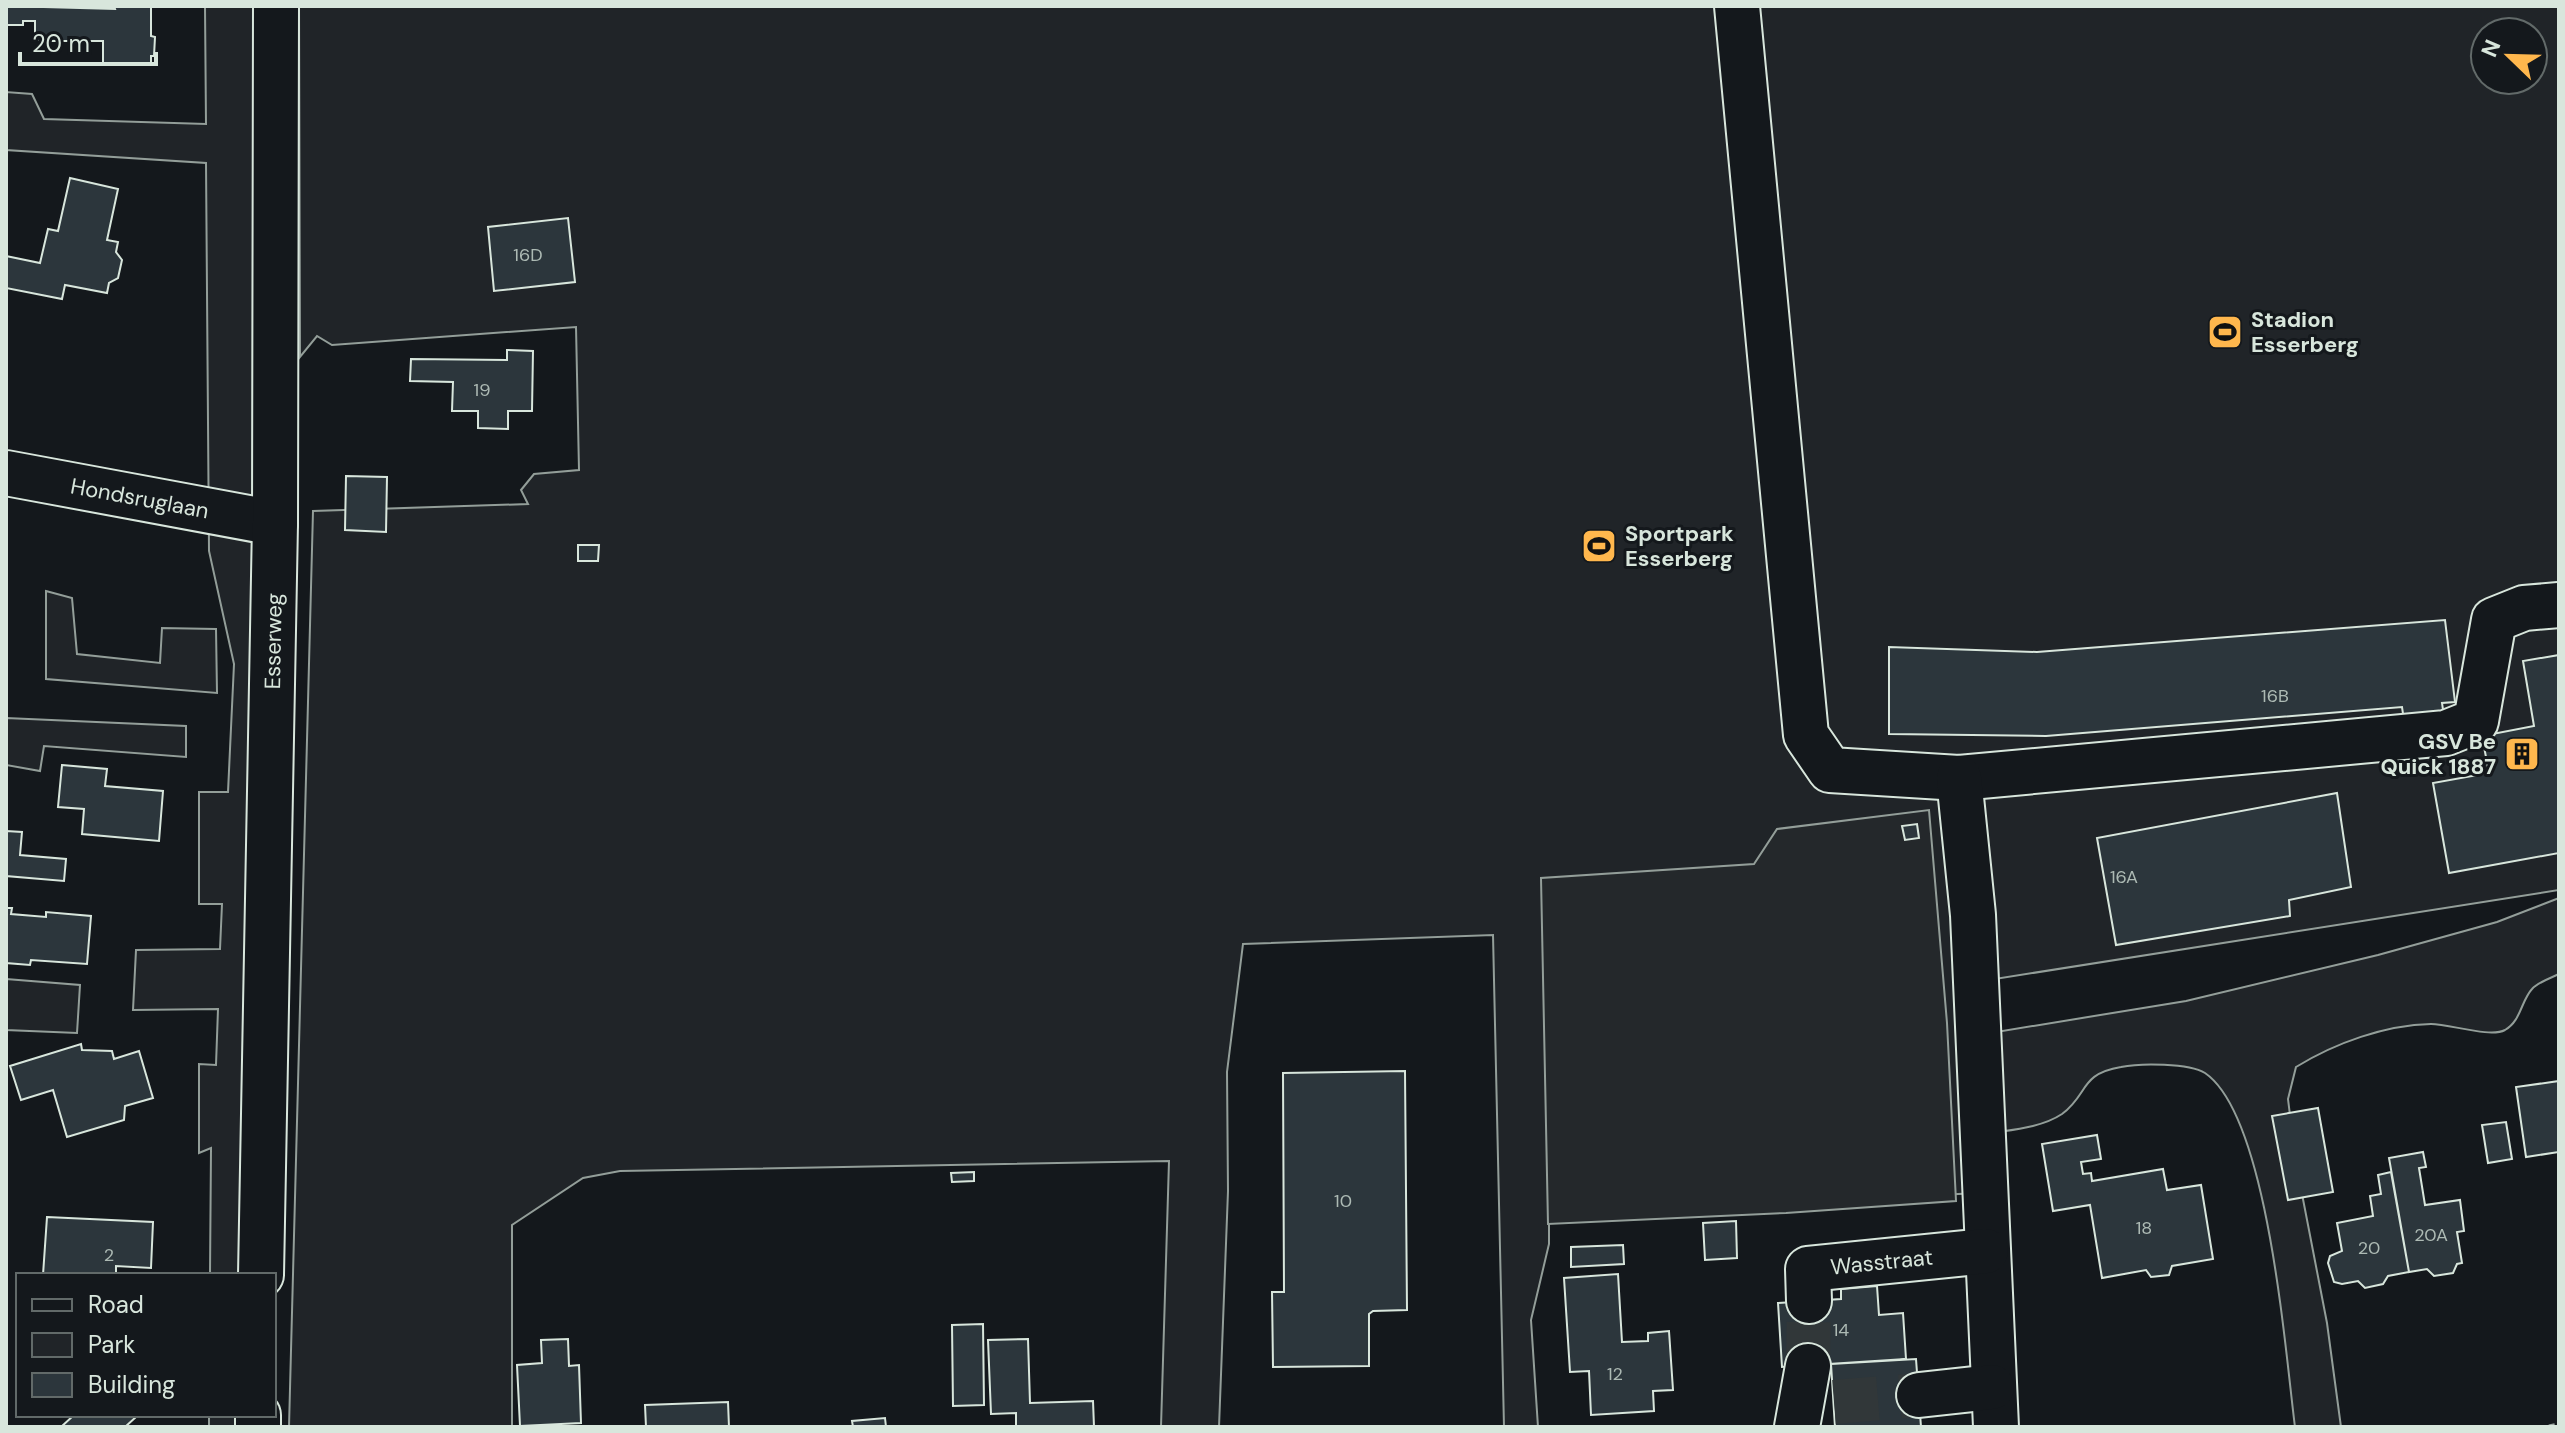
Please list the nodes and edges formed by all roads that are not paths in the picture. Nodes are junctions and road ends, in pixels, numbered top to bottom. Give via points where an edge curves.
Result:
1 (276, 6) edge
2 (1737, 6) edge
3 (6, 473) edge
4 (275, 523) junction
5 (2559, 605) edge
6 (1959, 778) junction
7 (1986, 1251) junction
8 (261, 1273) edge
9 (1809, 1301) tunnel mouth
10 (1919, 1395) tunnel mouth
11 (1994, 1407) edge

1 - 4 street, Esserweg
2 - 6 street via 1806,735 1830,770
3 - 4 street, Hondsruglaan
4 - 8 street, Esserweg
5 - 6 street via 2524,608 2494,620 2476,721 2446,733
6 - 7 street via 1973,915
7 - 9 street, Wasstraat via 1808,1269
7 - 11 street
10 - 11 street

